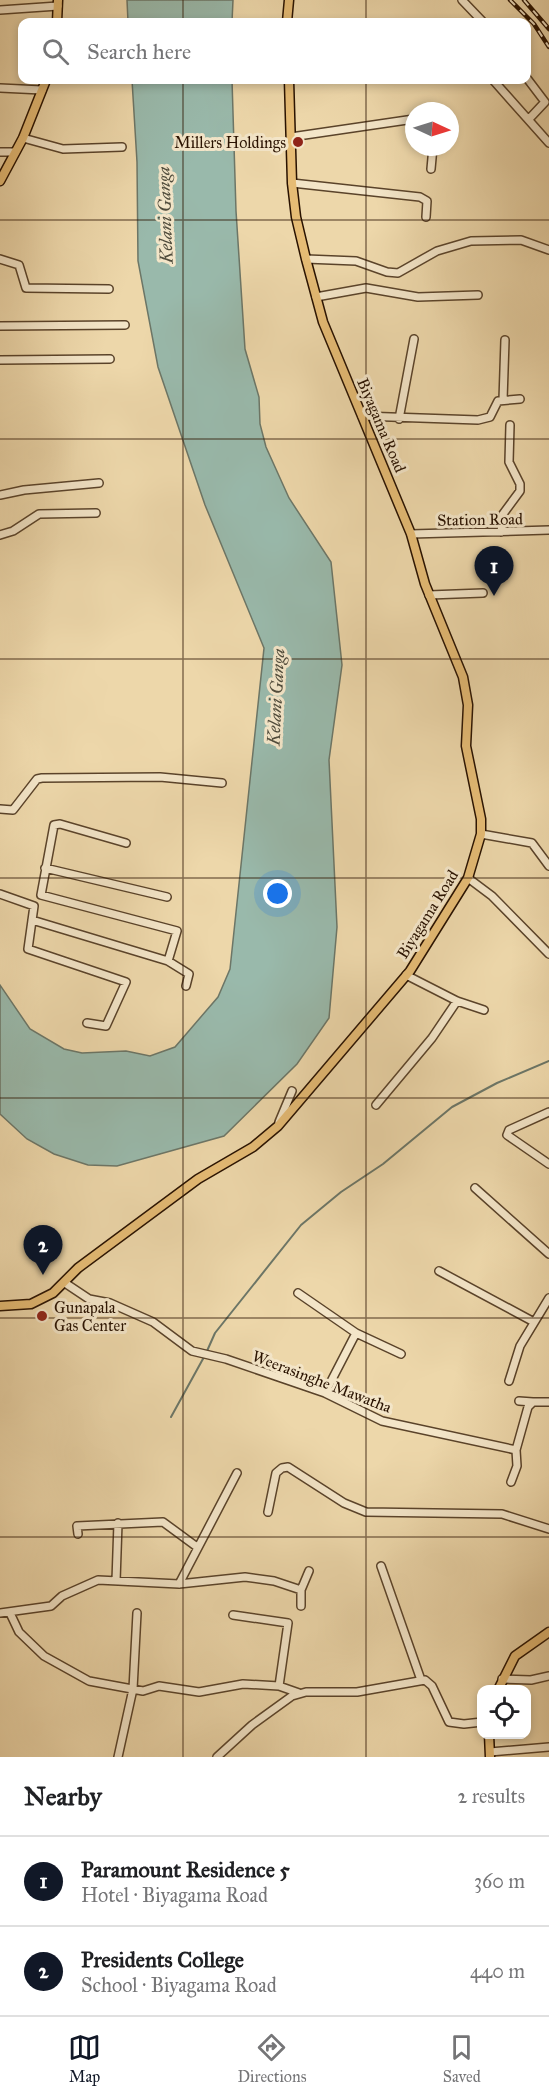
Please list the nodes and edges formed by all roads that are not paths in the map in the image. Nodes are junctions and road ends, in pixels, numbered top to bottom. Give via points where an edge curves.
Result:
1 (290, 0) edge
2 (462, 0) edge
3 (58, 3) edge
4 (0, 10) edge
5 (57, 18) edge
6 (288, 18) edge
7 (479, 18) edge
8 (44, 84) edge
9 (288, 84) edge
10 (497, 84) edge
11 (531, 84) edge
12 (0, 88) edge
13 (42, 90) junction
14 (529, 119) junction
15 (405, 120) edge
16 (291, 137) junction
17 (23, 138) junction
18 (549, 143) edge
19 (122, 147) dead end
20 (0, 153) edge
21 (15, 153) junction
22 (432, 156) edge
23 (431, 170) dead end
24 (0, 181) edge
25 (292, 183) junction
26 (426, 217) dead end
27 (549, 249) edge
28 (0, 259) edge
29 (306, 259) junction
30 (109, 289) dead end
31 (478, 295) dead end
32 (316, 297) junction
33 (125, 325) dead end
34 (0, 326) edge
35 (414, 339) dead end
36 (505, 340) dead end
37 (110, 358) dead end
38 (0, 360) edge
39 (520, 399) dead end
40 (504, 400) junction
41 (362, 416) junction
42 (399, 419) junction
43 (510, 425) dead end
44 (99, 483) dead end
45 (0, 495) edge
46 (96, 513) dead end
47 (549, 531) edge
48 (501, 532) junction
49 (411, 534) junction
50 (0, 535) edge
51 (483, 593) dead end
52 (429, 595) junction
53 (222, 783) dead end
54 (0, 809) edge
55 (481, 834) junction
56 (126, 843) dead end
57 (549, 866) edge
58 (45, 867) junction
59 (468, 878) junction
60 (0, 894) edge
61 (167, 897) dead end
62 (32, 920) junction
63 (549, 954) edge
64 (168, 961) junction
65 (406, 975) junction
66 (186, 986) dead end
67 (457, 1001) junction
68 (484, 1010) dead end
69 (87, 1023) dead end
70 (292, 1091) dead end
71 (376, 1105) dead end
72 (549, 1112) edge
73 (278, 1126) junction
74 (549, 1164) edge
75 (475, 1188) dead end
76 (549, 1254) edge
77 (439, 1271) dead end
78 (64, 1283) junction
79 (298, 1293) dead end
80 (549, 1298) edge
81 (0, 1306) edge
82 (534, 1322) junction
83 (356, 1332) junction
84 (511, 1345) dead end
85 (520, 1346) junction
86 (401, 1353) dead end
87 (508, 1381) dead end
88 (325, 1393) junction
89 (519, 1401) dead end
90 (533, 1402) junction
91 (549, 1402) edge
92 (516, 1450) junction
93 (237, 1473) dead end
94 (511, 1482) dead end
95 (268, 1512) dead end
96 (118, 1523) junction
97 (549, 1529) edge
98 (78, 1534) dead end
99 (197, 1546) junction
100 (381, 1566) dead end
101 (309, 1571) dead end
102 (116, 1581) junction
103 (179, 1584) junction
104 (301, 1590) junction
105 (301, 1606) dead end
106 (0, 1613) edge
107 (10, 1613) junction
108 (136, 1613) dead end
109 (233, 1615) dead end
110 (549, 1632) edge
111 (549, 1676) edge
112 (502, 1679) junction
113 (421, 1680) junction
114 (500, 1685) edge
115 (279, 1686) junction
116 (133, 1689) junction
117 (298, 1693) junction
118 (477, 1723) edge
119 (489, 1739) edge
120 (549, 1747) edge
121 (490, 1754) edge
122 (118, 1757) edge
123 (217, 1757) edge

1 - 6 main road
2 - 7 street
3 - 4 street
3 - 5 main road
8 - 13 main road
9 - 16 main road, Biyagama Road
10 - 14 street
11 - 14 street via 545,102
12 - 13 street
13 - 17 main road
14 - 18 street
15 - 16 street
16 - 25 main road, Biyagama Road
17 - 19 street via 63,149
17 - 21 main road
20 - 21 street
21 - 24 main road
22 - 23 street
25 - 26 street via 420,196 427,201
25 - 29 main road, Biyagama Road
27 - 29 street via 521,240 471,241 437,251 398,273 356,261
28 - 30 street via 19,265 26,288
29 - 32 main road, Biyagama Road
31 - 32 street via 418,297 366,288
32 - 41 main road, Biyagama Road
33 - 34 street
35 - 42 street
36 - 40 street
37 - 38 street
39 - 40 street
40 - 42 street via 498,401 487,419
41 - 42 street
41 - 49 main road, Biyagama Road
43 - 48 street via 508,462 520,491 503,514
44 - 45 street via 24,489
46 - 50 street via 39,514
47 - 48 street, Station Road
48 - 49 street, Station Road
49 - 52 main road, Biyagama Road
51 - 52 street
52 - 55 main road, Biyagama Road via 463,677 468,705 466,746
53 - 54 street via 160,777 42,778 13,810
55 - 57 street via 532,843
55 - 59 main road, Biyagama Road
56 - 58 street via 54,825
58 - 61 street
58 - 64 street via 41,895 177,931
59 - 63 street via 500,903
59 - 65 main road, Biyagama Road
60 - 62 street via 34,906
62 - 64 street
62 - 69 street via 28,950 126,982 106,1026
64 - 66 street via 189,974
65 - 67 street
65 - 73 main road, Biyagama Road
67 - 68 street
67 - 71 street via 432,1038
70 - 73 street
72 - 74 street via 509,1130 507,1136
73 - 78 main road, Biyagama Road via 253,1147 198,1179 78,1268
75 - 76 street
77 - 82 street
78 - 81 main road, Biyagama Road via 31,1304
78 - 88 street, Weerasinghe Mawatha via 89,1299 110,1303 153,1322 192,1351
79 - 83 street
80 - 82 street
82 - 85 street
83 - 86 street
83 - 88 street
84 - 85 street
85 - 87 street
88 - 92 street, Weerasinghe Mawatha via 382,1421
89 - 90 street
90 - 91 street
90 - 92 street via 528,1407
92 - 94 street via 518,1466
93 - 99 street
95 - 97 street via 276,1473 288,1467 344,1503 366,1512 502,1514
96 - 98 street via 77,1526
96 - 99 street via 164,1522
96 - 102 street
99 - 103 street
100 - 113 street
101 - 104 street
102 - 103 street
102 - 107 street via 90,1583 62,1596 51,1606
103 - 104 street via 245,1577
104 - 105 street
106 - 107 street
107 - 116 street via 19,1632 44,1656 89,1682
108 - 116 street
109 - 115 street via 288,1623
110 - 112 main road via 515,1656
111 - 112 street
112 - 114 main road
113 - 117 street via 357,1692
113 - 118 street via 432,1686 449,1722
115 - 116 street via 243,1684 199,1692 159,1686 143,1691
115 - 117 street
116 - 122 street
117 - 123 street via 252,1725
119 - 121 main road
120 - 121 street

